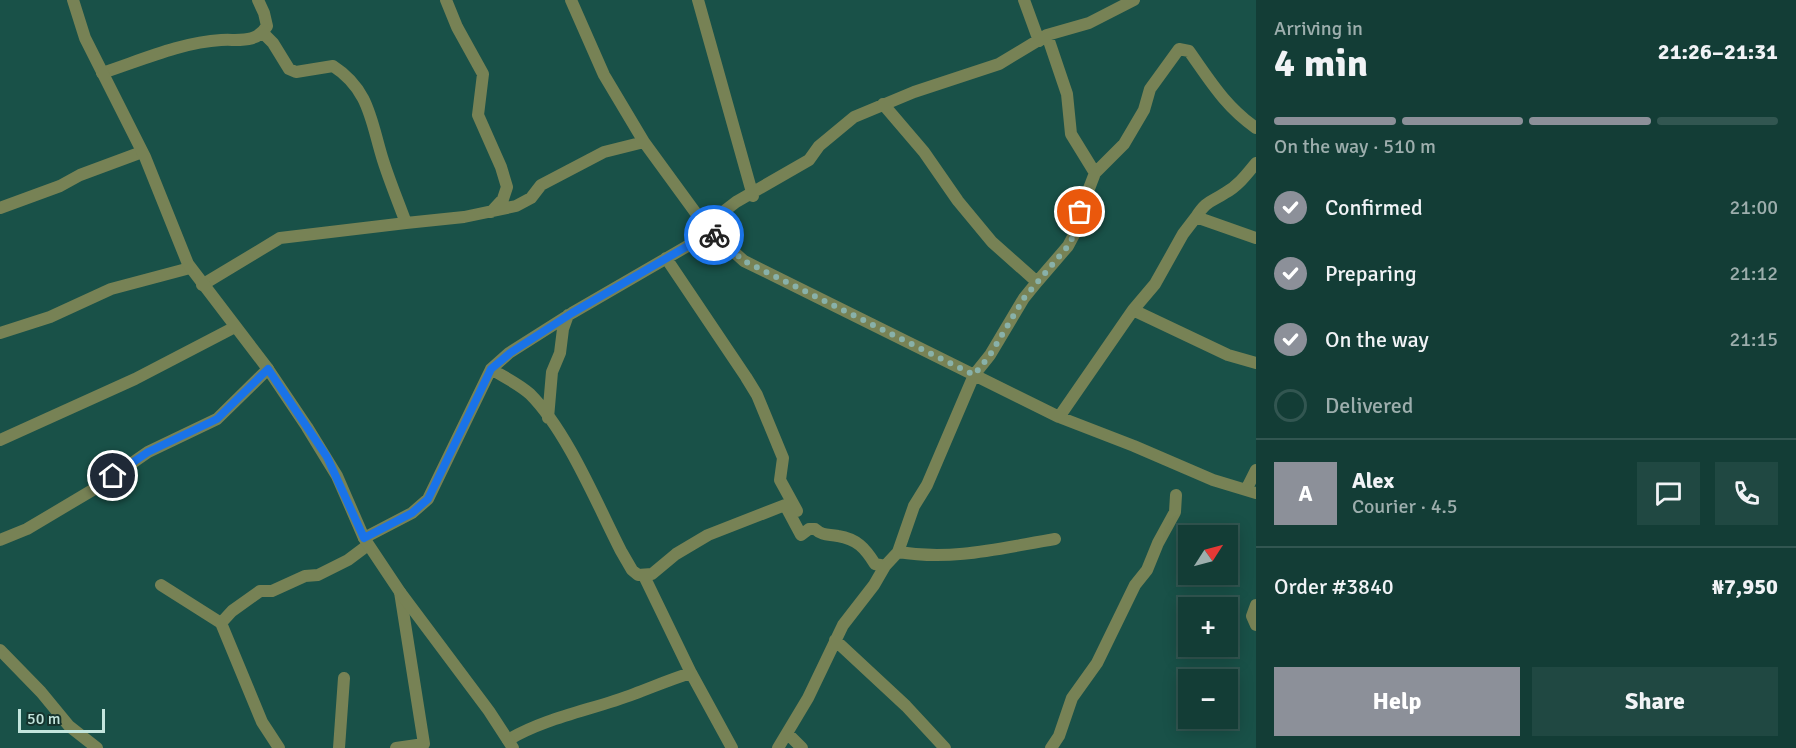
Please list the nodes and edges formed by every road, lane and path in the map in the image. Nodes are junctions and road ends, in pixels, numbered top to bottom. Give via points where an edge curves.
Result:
1 (73, 0) edge
2 (258, 0) edge
3 (446, 0) edge
4 (571, 0) edge
5 (698, 0) edge
6 (1024, 0) edge
7 (1134, 0) edge
8 (263, 33) junction
9 (1043, 38) junction
10 (102, 73) junction
11 (883, 104) junction
12 (1256, 128) edge
13 (644, 142) junction
14 (142, 152) junction
15 (1256, 162) edge
16 (1095, 173) junction
17 (748, 196) junction
18 (0, 208) edge
19 (490, 213) junction
20 (1196, 217) junction
21 (406, 223) junction
22 (706, 227) junction
23 (1256, 238) edge
24 (666, 258) junction
25 (190, 268) junction
26 (1037, 282) junction
27 (202, 285) junction
28 (1133, 310) junction
29 (568, 315) junction
30 (236, 327) junction
31 (0, 333) edge
32 (1256, 363) edge
33 (268, 369) junction
34 (491, 369) junction
35 (974, 375) junction
36 (1059, 417) junction
37 (548, 418) junction
38 (0, 440) edge
39 (1256, 470) edge
40 (1251, 492) edge
41 (1176, 495) dead end
42 (809, 529) junction
43 (1055, 539) dead end
44 (0, 540) edge
45 (366, 541) junction
46 (898, 552) junction
47 (885, 566) junction
48 (644, 576) junction
49 (161, 585) dead end
50 (400, 592) junction
51 (1256, 605) edge
52 (221, 623) junction
53 (1256, 625) edge
54 (835, 640) junction
55 (0, 650) edge
56 (691, 673) junction
57 (344, 678) dead end
58 (787, 733) junction
59 (511, 744) edge
60 (423, 746) edge
61 (97, 748) edge
62 (279, 748) edge
63 (339, 748) edge
64 (396, 748) edge
65 (732, 748) edge
66 (778, 748) edge
67 (802, 748) edge
68 (945, 748) edge
69 (1051, 748) edge

1 - 10 street
2 - 8 street via 267,26
3 - 19 street via 483,74 478,116 507,187 503,199
4 - 13 street via 604,75
5 - 17 street
6 - 9 street
7 - 9 street
8 - 10 street via 247,40 189,45
8 - 21 street via 289,69 296,72 333,66 356,85 371,115
9 - 11 street via 999,64
9 - 16 street via 1067,94 1071,134
10 - 14 street
11 - 17 street via 854,117 819,146 809,160
11 - 26 street via 980,229
12 - 16 street via 1224,101 1189,51 1179,49 1150,89 1144,110 1124,144
13 - 19 street via 603,152 541,185 531,198
13 - 22 street
14 - 18 street
14 - 25 street
15 - 20 street via 1235,186 1204,204
16 - 26 street via 1076,231
17 - 22 street
19 - 21 street
20 - 23 street
20 - 28 street via 1155,284
21 - 27 street via 280,238
22 - 24 street via 692,230 691,244
22 - 35 street via 744,261
24 - 29 street
24 - 42 street via 757,395 783,458 780,480
25 - 27 street
25 - 31 street via 111,289 51,317
26 - 35 street
27 - 30 street
28 - 32 street via 1228,356
28 - 36 street
29 - 34 street
29 - 37 street via 552,372
30 - 33 street
30 - 38 street via 135,379
33 - 44 street via 217,419 148,452 96,488 27,529
33 - 45 street via 327,457
34 - 37 street via 529,393
34 - 45 street via 428,499
35 - 36 street
35 - 46 street via 927,485 914,506
36 - 40 street
37 - 48 street via 632,570
39 - 40 street
41 - 69 street via 1175,512 1147,570 1135,585 1096,663 1072,698
42 - 47 street via 858,542 875,564
42 - 48 street via 801,535 785,505 708,535
43 - 46 street via 985,553 925,556
45 - 50 street
45 - 52 street via 348,560 318,575 305,576 272,591 260,591
46 - 47 street
47 - 54 street
48 - 56 street
49 - 52 street
50 - 59 street
50 - 60 street
51 - 53 street via 1252,616
52 - 62 street via 262,722
54 - 58 street
54 - 68 street
55 - 61 street via 69,726
56 - 59 street via 530,727
56 - 65 street
57 - 63 street
58 - 66 street
58 - 67 street
60 - 64 street

